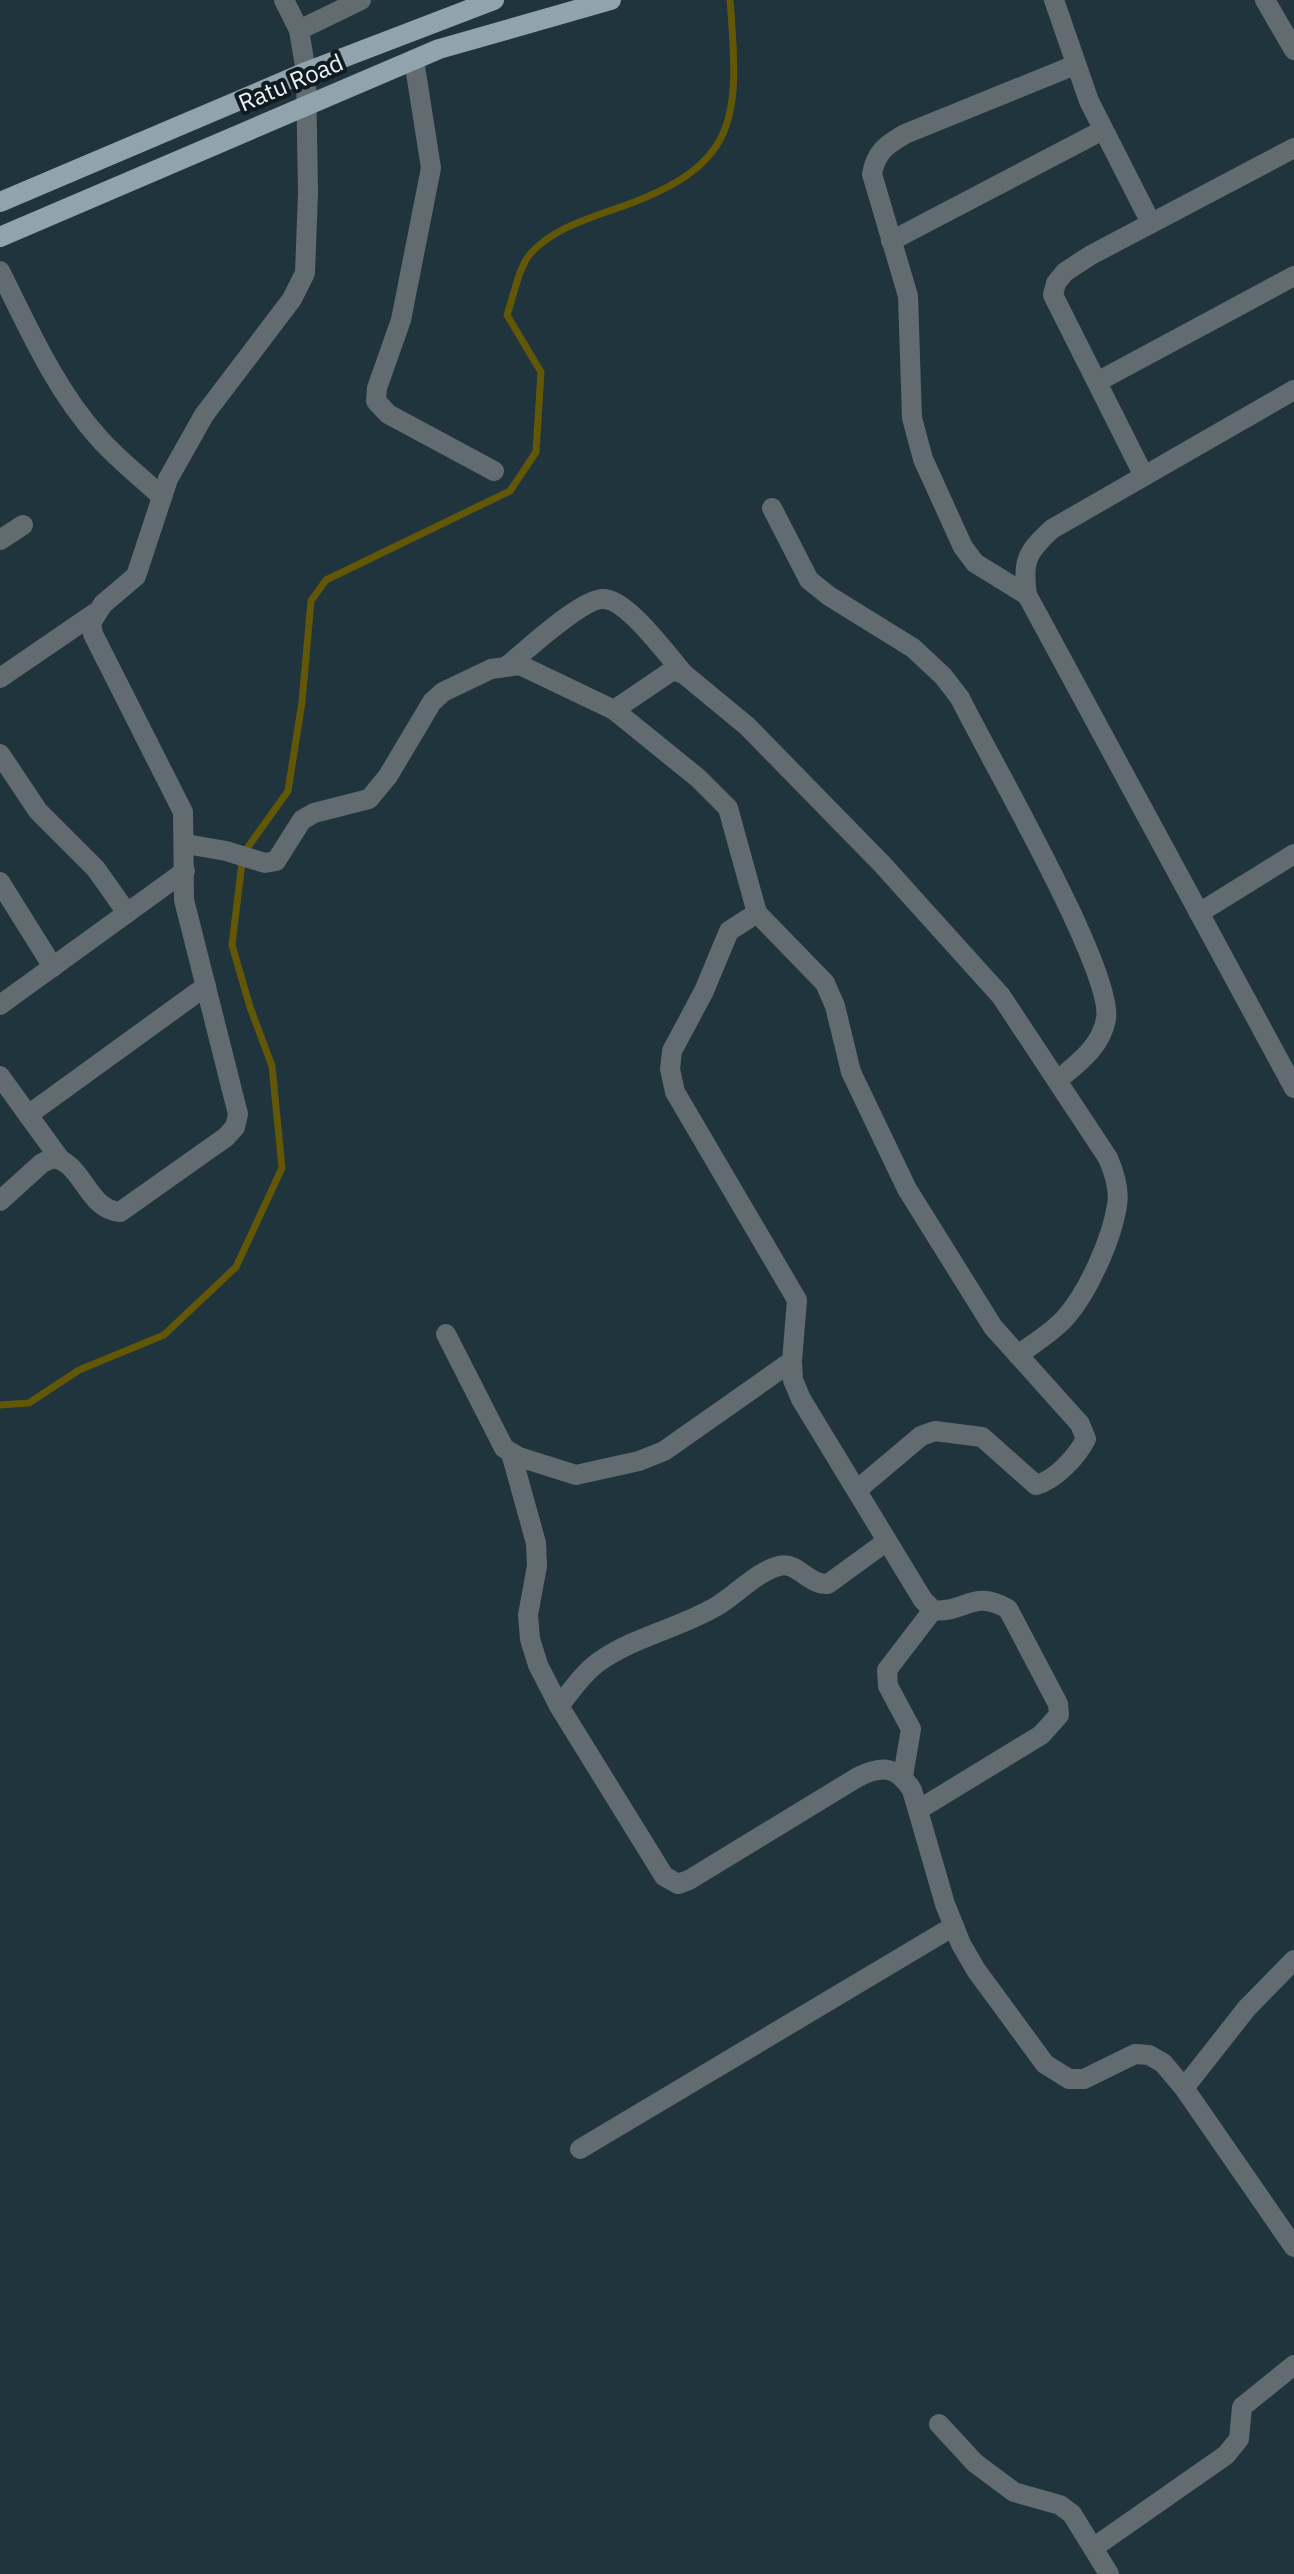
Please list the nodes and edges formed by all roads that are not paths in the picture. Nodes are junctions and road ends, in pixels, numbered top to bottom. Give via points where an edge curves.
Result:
1 (284, 0) edge
2 (361, 0) edge
3 (494, 0) edge
4 (611, 0) edge
5 (1054, 0) edge
6 (1265, 0) edge
7 (299, 30) junction
8 (1294, 50) edge
9 (414, 60) junction
10 (1075, 65) junction
11 (306, 72) junction
12 (307, 105) junction
13 (1103, 130) junction
14 (1294, 148) edge
15 (0, 202) edge
16 (1151, 223) junction
17 (0, 237) edge
18 (891, 241) junction
19 (0, 271) edge
20 (1294, 276) edge
21 (1097, 382) junction
22 (1294, 390) edge
23 (494, 471) dead end
24 (1144, 476) junction
25 (162, 497) junction
26 (772, 508) dead end
27 (23, 525) dead end
28 (0, 540) edge
29 (1027, 595) junction
30 (95, 613) junction
31 (508, 665) junction
32 (684, 674) junction
33 (0, 678) edge
34 (614, 710) junction
35 (0, 754) edge
36 (186, 844) junction
37 (1294, 854) edge
38 (185, 871) junction
39 (0, 882) edge
40 (127, 913) junction
41 (757, 913) junction
42 (1199, 913) junction
43 (53, 967) junction
44 (206, 986) junction
45 (0, 1005) edge
46 (0, 1076) edge
47 (1058, 1080) junction
48 (1294, 1088) edge
49 (28, 1115) junction
50 (60, 1159) junction
51 (0, 1201) edge
52 (446, 1334) dead end
53 (1018, 1355) junction
54 (792, 1361) junction
55 (511, 1453) junction
56 (857, 1490) junction
57 (887, 1541) junction
58 (933, 1610) junction
59 (559, 1706) junction
60 (903, 1776) junction
61 (918, 1810) junction
62 (954, 1926) junction
63 (1294, 1960) edge
64 (1184, 2088) junction
65 (580, 2149) dead end
66 (1294, 2247) edge
67 (1294, 2365) edge
68 (939, 2424) dead end
69 (1093, 2548) junction
70 (1109, 2574) edge

1 - 7 street
2 - 7 street
3 - 11 main road, Ratu Road
4 - 9 main road, Ratu Road
5 - 10 street
6 - 8 street
7 - 11 street
9 - 12 main road, Ratu Road
9 - 23 street via 431,168 401,320 376,401 388,414
10 - 13 street
10 - 18 street via 885,145 875,157 872,174
11 - 12 street
11 - 15 main road, Ratu Road
12 - 17 main road, Ratu Road
12 - 25 street via 305,273 292,299 204,415
13 - 16 street
13 - 18 street
14 - 16 street
16 - 21 street via 1091,255 1056,283 1053,295
18 - 29 street via 908,296 912,418 923,459 975,563
19 - 25 street via 55,380 100,440
20 - 21 street
21 - 24 street
22 - 24 street
24 - 29 street via 1052,529 1030,550 1024,574
25 - 30 street via 136,576
26 - 47 street via 809,580 913,648 960,698 1087,945 1104,989 1107,1016 1089,1053
27 - 28 street
29 - 42 street
30 - 33 street
30 - 36 street via 93,634 178,800
31 - 32 street via 580,609 603,599 615,602 637,621
31 - 34 street via 537,671
31 - 36 street via 443,692 369,799 302,820 276,861 249,860
32 - 34 street via 673,670
32 - 47 street via 747,726 882,864 1001,996
34 - 41 street via 728,808
35 - 40 street via 38,811 96,869
36 - 38 street
37 - 42 street
38 - 40 street
38 - 44 street via 184,900
39 - 43 street
40 - 43 street
41 - 53 street via 825,983 851,1072 907,1189 993,1327
41 - 54 street via 729,931 672,1051 670,1069 675,1092 698,1136 797,1300
42 - 48 street
43 - 45 street
44 - 49 street
44 - 50 street via 235,1098 235,1127 120,1212 102,1206
46 - 49 street
47 - 53 street via 1108,1158 1118,1204 1078,1303
49 - 50 street
50 - 51 street via 42,1163
52 - 55 street via 499,1442
53 - 56 street via 1080,1424 1086,1439 1046,1482 1036,1485 982,1437 935,1431 921,1436
54 - 55 street via 664,1451 639,1461 576,1475
54 - 56 street via 801,1399
55 - 59 street via 536,1543 530,1639
56 - 57 street
57 - 58 street
57 - 59 street via 828,1584 816,1584 791,1566 767,1571 700,1615 597,1662
58 - 60 street via 887,1670 888,1686 911,1729
58 - 61 street via 944,1612 984,1599 1008,1609 1059,1715 1041,1735
59 - 60 street via 649,1856 678,1884 878,1767
60 - 61 street
61 - 62 street
62 - 64 street via 976,1970 1057,2074 1084,2079 1135,2054 1149,2055
62 - 65 street
63 - 64 street via 1247,2008
64 - 66 street
67 - 69 street via 1242,2407 1239,2439 1226,2455
68 - 69 street via 975,2463 1014,2492 1060,2505 1072,2514
69 - 70 street

